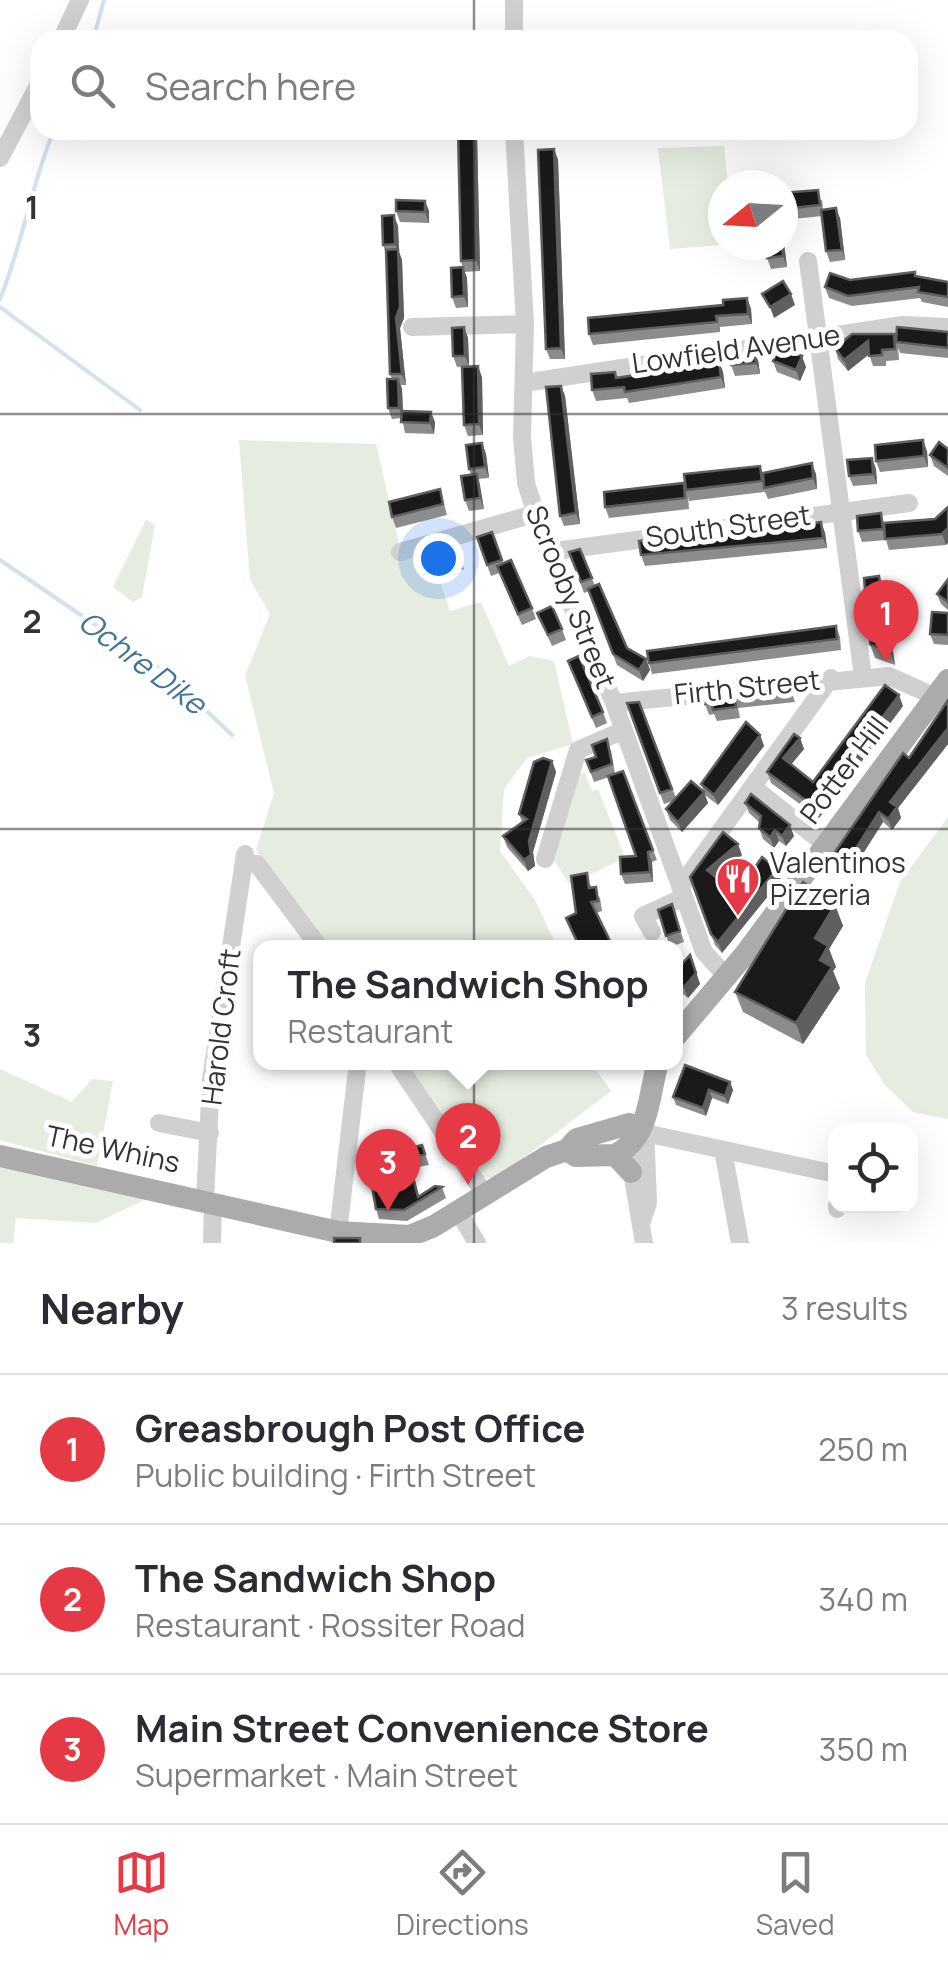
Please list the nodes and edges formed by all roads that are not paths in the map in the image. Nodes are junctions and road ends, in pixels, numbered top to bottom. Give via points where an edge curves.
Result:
1 (80, 0) edge
2 (514, 0) edge
3 (66, 30) edge
4 (514, 30) edge
5 (30, 101) edge
6 (514, 140) edge
7 (0, 158) edge
8 (808, 262) dead end
9 (526, 324) junction
10 (412, 327) dead end
11 (948, 327) edge
12 (818, 337) junction
13 (524, 383) junction
14 (909, 502) dead end
15 (843, 510) junction
16 (534, 514) junction
17 (400, 552) dead end
18 (548, 552) junction
19 (863, 676) junction
20 (831, 678) junction
21 (944, 687) edge
22 (614, 703) junction
23 (622, 731) junction
24 (752, 788) junction
25 (826, 845) junction
26 (545, 859) dead end
27 (682, 892) junction
28 (652, 932) dead end
29 (314, 940) edge
30 (726, 976) junction
31 (683, 1028) edge
32 (357, 1070) edge
33 (401, 1070) edge
34 (649, 1070) edge
35 (159, 1123) dead end
36 (210, 1133) junction
37 (635, 1143) junction
38 (567, 1150) junction
39 (723, 1150) junction
40 (0, 1156) edge
41 (828, 1172) edge
42 (484, 1193) junction
43 (210, 1201) junction
44 (458, 1211) junction
45 (642, 1221) junction
46 (338, 1232) junction
47 (434, 1235) edge
48 (369, 1239) edge
49 (212, 1243) edge
50 (477, 1243) edge
51 (644, 1243) edge
52 (740, 1243) edge

1 - 3 street
2 - 4 street
5 - 7 street
6 - 9 street, Scrooby Street
8 - 12 street
9 - 10 street
9 - 13 street, Scrooby Street
11 - 12 street, Lowfield Avenue via 902,325
12 - 13 street, Lowfield Avenue
12 - 15 street
13 - 16 street, Scrooby Street via 523,458
14 - 15 street, South Street
15 - 18 street, South Street
15 - 19 street
16 - 17 street
16 - 18 street, Scrooby Street
18 - 22 street, Scrooby Street
19 - 20 street, Firth Street
19 - 21 street, Firth Street
20 - 22 street, Firth Street
20 - 24 street
21 - 25 main road, Potter Hill
22 - 23 street, Scrooby Street
23 - 26 street via 578,750
23 - 27 street, Scrooby Street
24 - 25 street
24 - 27 street
25 - 30 main road, Potter Hill
27 - 28 street via 643,916
27 - 30 street, Scrooby Street via 704,952
29 - 36 street, Harold Croft via 257,864 244,858 211,1079
30 - 31 main road, Potter Hill
32 - 46 street
33 - 42 street
34 - 37 main road via 637,1083
35 - 36 street
36 - 43 street, Harold Croft
37 - 38 main road via 576,1156
37 - 38 main road via 577,1139
37 - 39 street
37 - 45 street
37 - 45 street via 648,1203
38 - 42 main road
39 - 41 street
39 - 52 street
40 - 43 main road, The Whins
42 - 44 main road
43 - 46 main road, The Whins
43 - 49 street, Harold Croft
44 - 47 main road
44 - 50 street
45 - 51 street
46 - 48 main road, The Whins
47 - 48 main road, The Whins

